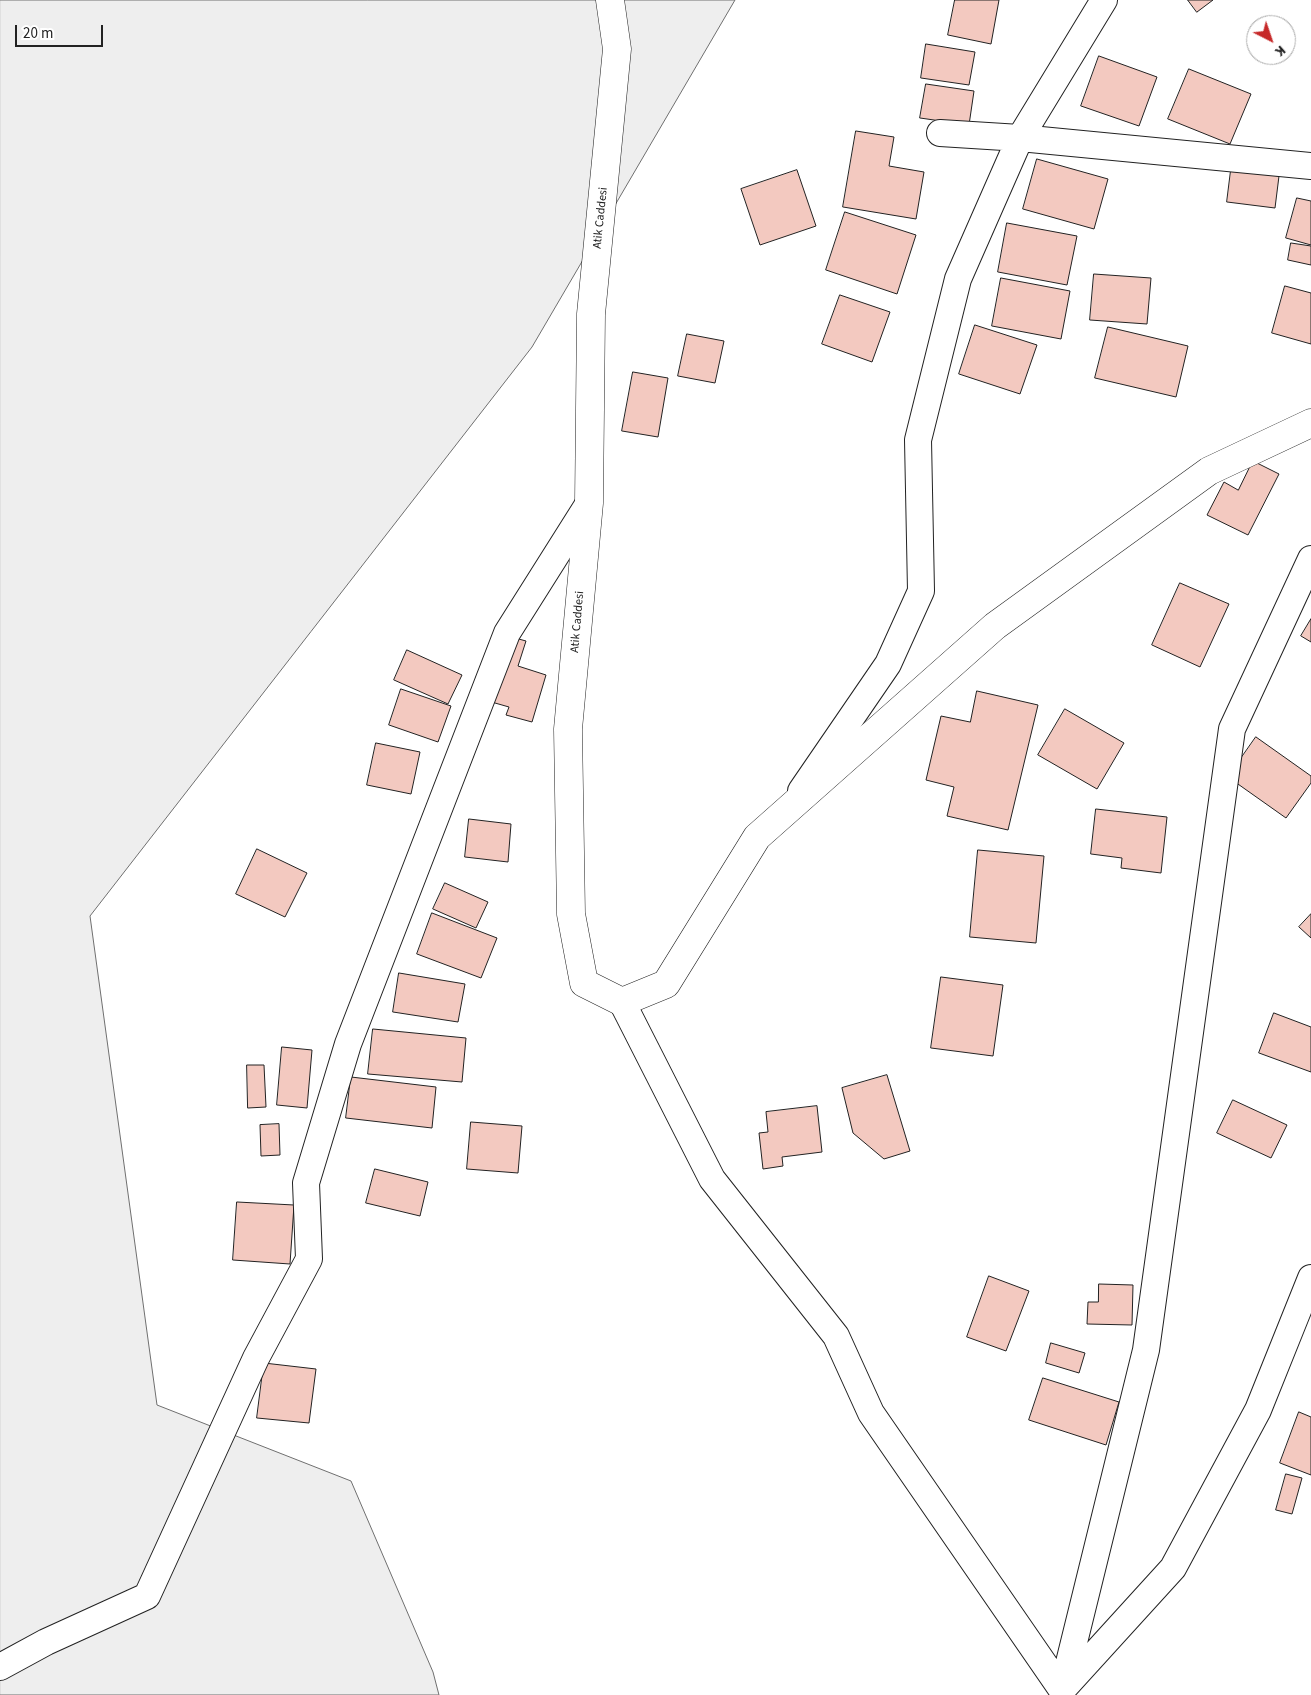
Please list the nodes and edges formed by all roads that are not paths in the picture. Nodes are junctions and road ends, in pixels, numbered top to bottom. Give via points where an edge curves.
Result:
1 (610, 0) edge
2 (1104, 0) edge
3 (940, 133) dead end
4 (1020, 138) junction
5 (1311, 166) edge
6 (1311, 422) edge
7 (589, 502) junction
8 (1311, 559) edge
9 (787, 811) junction
10 (622, 1002) junction
11 (1311, 1278) edge
12 (0, 1667) edge
13 (1061, 1693) edge

1 - 7 street, Atik Caddesi via 617,49 591,314
2 - 4 street
3 - 4 street
4 - 5 street
4 - 9 street via 958,279 918,440 921,590 888,664
6 - 9 street via 1209,471 995,626
7 - 10 street, Atik Caddesi via 568,729 571,914 584,983
7 - 12 street via 507,633 348,1044 306,1183 309,1259 256,1358 147,1596 46,1642
8 - 13 street via 1232,729 1146,1350
9 - 10 street via 756,837 666,984
10 - 13 street via 712,1179 836,1336 871,1413
11 - 13 street via 1258,1410 1173,1568

